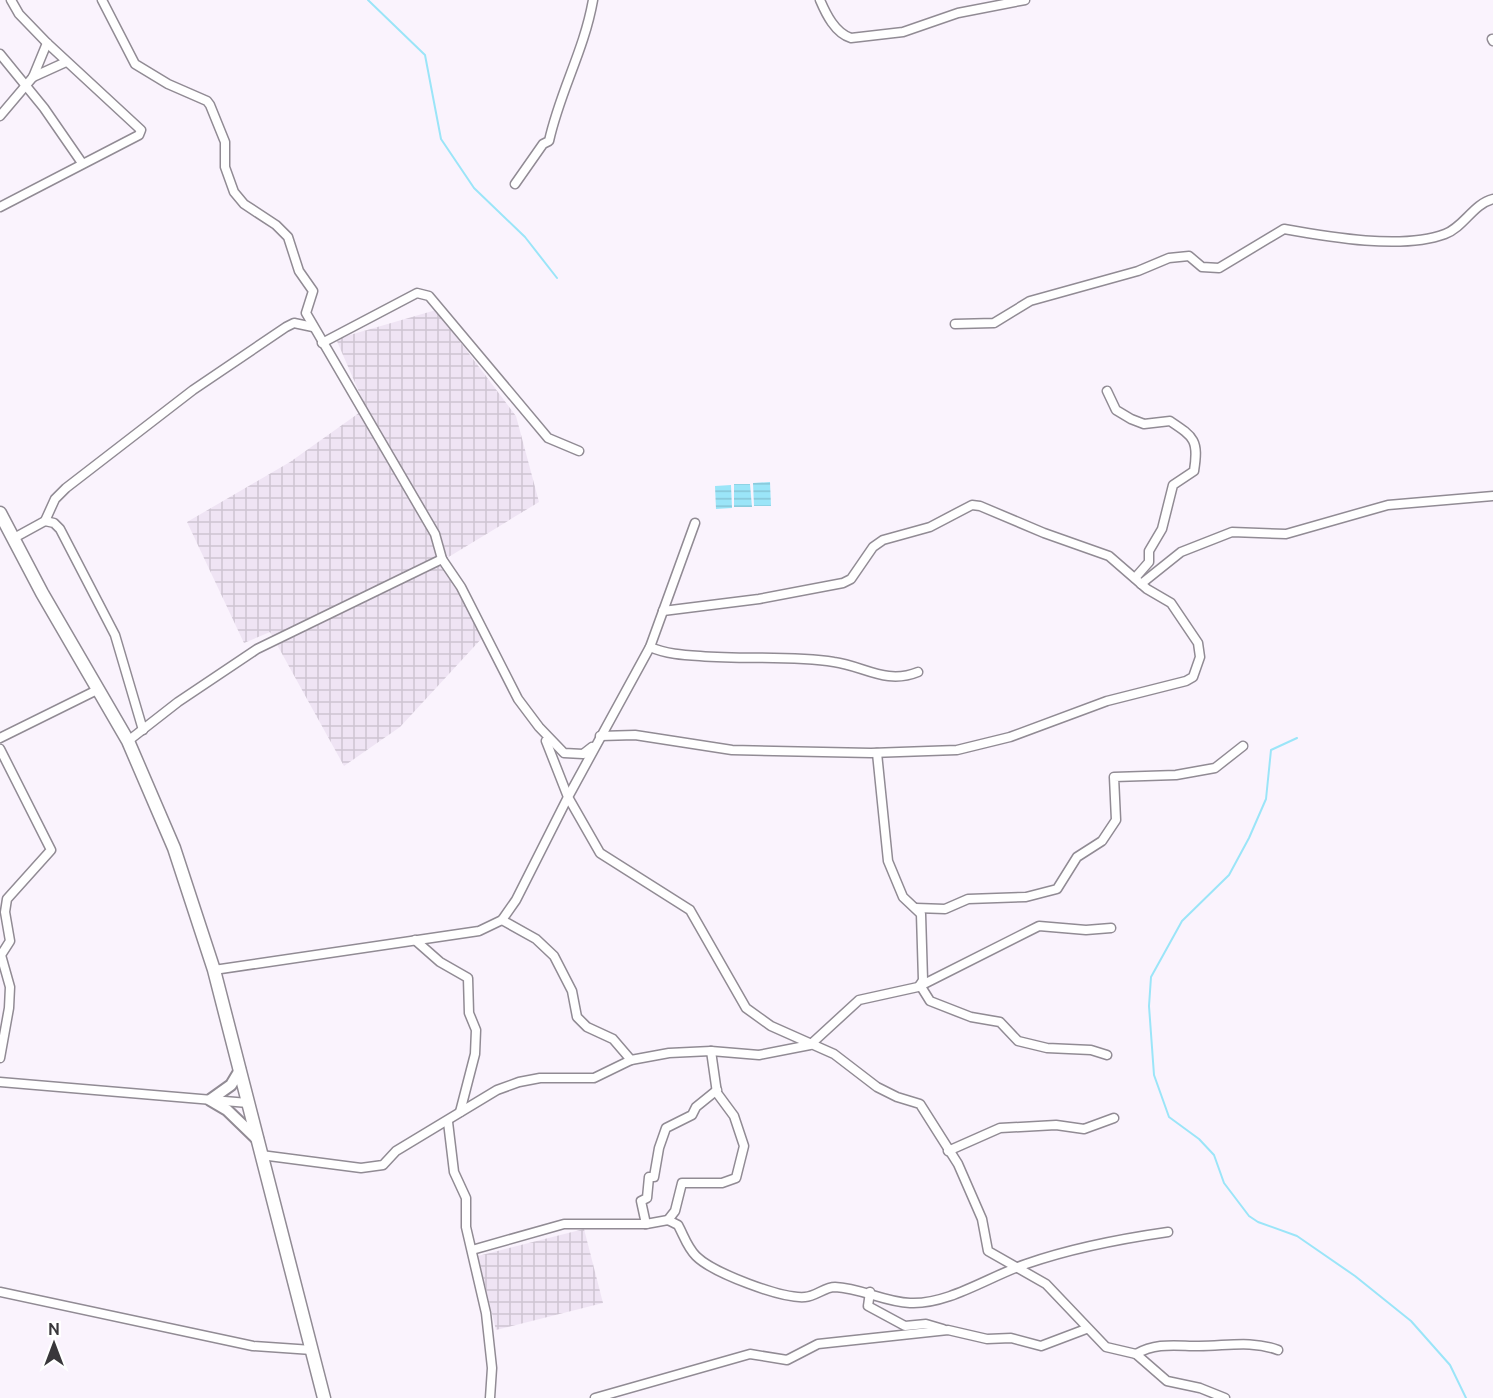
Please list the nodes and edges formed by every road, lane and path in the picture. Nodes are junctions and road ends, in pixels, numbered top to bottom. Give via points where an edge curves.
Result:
1 (11, 0) edge
2 (102, 0) edge
3 (593, 0) edge
4 (820, 0) edge
5 (1025, 0) edge
6 (46, 43) junction
7 (0, 54) edge
8 (66, 62) junction
9 (33, 77) junction
10 (25, 86) junction
11 (0, 116) edge
12 (82, 163) junction
13 (515, 184) dead end
14 (1493, 199) edge
15 (0, 207) edge
16 (955, 324) dead end
17 (313, 327) junction
18 (322, 342) junction
19 (1107, 391) dead end
20 (579, 451) dead end
21 (1493, 496) edge
22 (0, 513) edge
23 (45, 521) junction
24 (694, 523) dead end
25 (14, 538) junction
26 (442, 559) junction
27 (1138, 581) junction
28 (663, 611) junction
29 (650, 647) junction
30 (918, 672) dead end
31 (97, 690) junction
32 (539, 727) junction
33 (143, 730) junction
34 (600, 736) junction
35 (0, 738) edge
36 (128, 741) junction
37 (594, 744) junction
38 (1243, 746) dead end
39 (0, 749) edge
40 (877, 753) junction
41 (568, 797) junction
42 (916, 908) junction
43 (502, 920) junction
44 (1111, 928) dead end
45 (415, 940) junction
46 (214, 970) junction
47 (920, 985) junction
48 (810, 1045) junction
49 (711, 1051) junction
50 (1107, 1055) dead end
51 (0, 1058) edge
52 (630, 1060) junction
53 (240, 1070) junction
54 (0, 1082) edge
55 (717, 1090) junction
56 (210, 1100) junction
57 (248, 1103) junction
58 (460, 1112) junction
59 (1114, 1118) dead end
60 (448, 1122) junction
61 (258, 1140) junction
62 (948, 1151) junction
63 (261, 1155) junction
64 (668, 1220) junction
65 (646, 1224) junction
66 (1168, 1232) dead end
67 (472, 1250) junction
68 (1017, 1266) junction
69 (0, 1292) edge
70 (870, 1292) junction
71 (1086, 1329) junction
72 (948, 1330) junction
73 (312, 1350) junction
74 (1278, 1350) dead end
75 (1136, 1354) junction
76 (324, 1398) edge
77 (490, 1398) edge
78 (595, 1398) edge
79 (1224, 1398) edge

1 - 6 street
2 - 17 street via 135,64 210,105 225,141 227,178 244,204 288,237 299,271 313,291 305,311
3 - 13 street via 587,33 557,108 549,141
4 - 5 street via 826,15 850,38 903,32 958,13
6 - 8 street
6 - 9 street
7 - 10 street
8 - 9 street
8 - 12 street via 141,130 139,135
9 - 10 street
10 - 11 street
10 - 12 street
12 - 15 street
14 - 16 street via 1483,202 1446,234 1408,241 1284,229 1219,268 1202,267 1189,256 1169,258 1138,271 1030,301 994,323
17 - 18 street
17 - 23 street via 294,323 286,327 193,390 66,488 55,499
18 - 20 street via 417,293 429,296 548,438
18 - 26 street via 435,534
19 - 27 street via 1119,412 1142,423 1170,421 1191,435 1195,446 1194,471 1173,485 1162,528
21 - 27 street via 1388,505 1286,534 1232,532 1181,552
22 - 25 main road
23 - 25 street
23 - 33 street via 60,529 115,635
24 - 28 street
25 - 31 main road
26 - 32 street via 461,587 518,699
26 - 33 street via 257,649
27 - 28 street via 1109,556 972,505 930,527 883,540 873,547 851,579 843,583 759,600
27 - 40 street via 1171,603 1193,634 1200,657 1193,677 1098,704 1010,737 957,750
28 - 29 street
29 - 30 street via 662,652 729,659 833,662 883,677 899,678
29 - 34 street
31 - 35 street
31 - 36 main road
32 - 37 street via 564,753 584,754
32 - 41 street
33 - 36 street
34 - 37 street
34 - 40 street via 635,735 732,750
36 - 46 main road via 174,848
37 - 41 street
38 - 42 street via 1215,768 1176,776 1113,777 1116,820 1102,841 1077,857 1057,889 1026,897 968,899 945,909
39 - 51 street via 51,850 7,898 10,942 1,955 10,987
40 - 42 street via 888,861 903,897
41 - 43 street
41 - 48 street via 600,853 690,910 746,1008 771,1026
42 - 47 street via 922,923
43 - 45 street via 479,931
43 - 52 street via 536,939 554,956 572,991 577,1017 587,1027 613,1039
44 - 47 street via 1039,926
45 - 46 street
45 - 58 street via 440,962 468,978 476,1054
46 - 53 main road
47 - 48 street via 859,1000
47 - 50 street via 930,1000 971,1017 1000,1022 1018,1041
48 - 49 street via 759,1055
48 - 62 street via 834,1054 877,1088 920,1104
49 - 52 street
49 - 55 street
52 - 58 street via 594,1078 519,1082
53 - 56 street via 231,1085
53 - 57 main road
54 - 56 street
55 - 64 street via 734,1116 744,1146 736,1178 722,1183 682,1183 675,1211
55 - 65 street via 692,1115 666,1128 654,1176 649,1177 647,1198 641,1201
56 - 57 street
56 - 61 street via 227,1110
57 - 61 main road
58 - 60 street
59 - 62 street via 1084,1129 1056,1125 1000,1128
60 - 63 street via 396,1151 384,1165 361,1168
60 - 67 street via 454,1172 466,1198 466,1227
61 - 63 main road
62 - 68 street via 958,1164 982,1220 986,1249
63 - 73 main road
64 - 65 street
64 - 70 street via 678,1225 698,1258 720,1272 760,1288 798,1297 808,1297 832,1286
65 - 67 street via 564,1224
66 - 68 street via 1107,1240
67 - 77 street via 486,1313 492,1368
68 - 70 street via 957,1293 921,1302 901,1302
68 - 71 street via 1046,1284
69 - 73 street via 253,1346
70 - 72 street via 868,1306 905,1326 927,1324
71 - 72 street via 1041,1346
71 - 75 street via 1106,1347
72 - 78 street via 818,1344 787,1360 750,1354
73 - 76 main road
74 - 75 street via 1247,1343 1167,1344
75 - 79 street via 1167,1381

